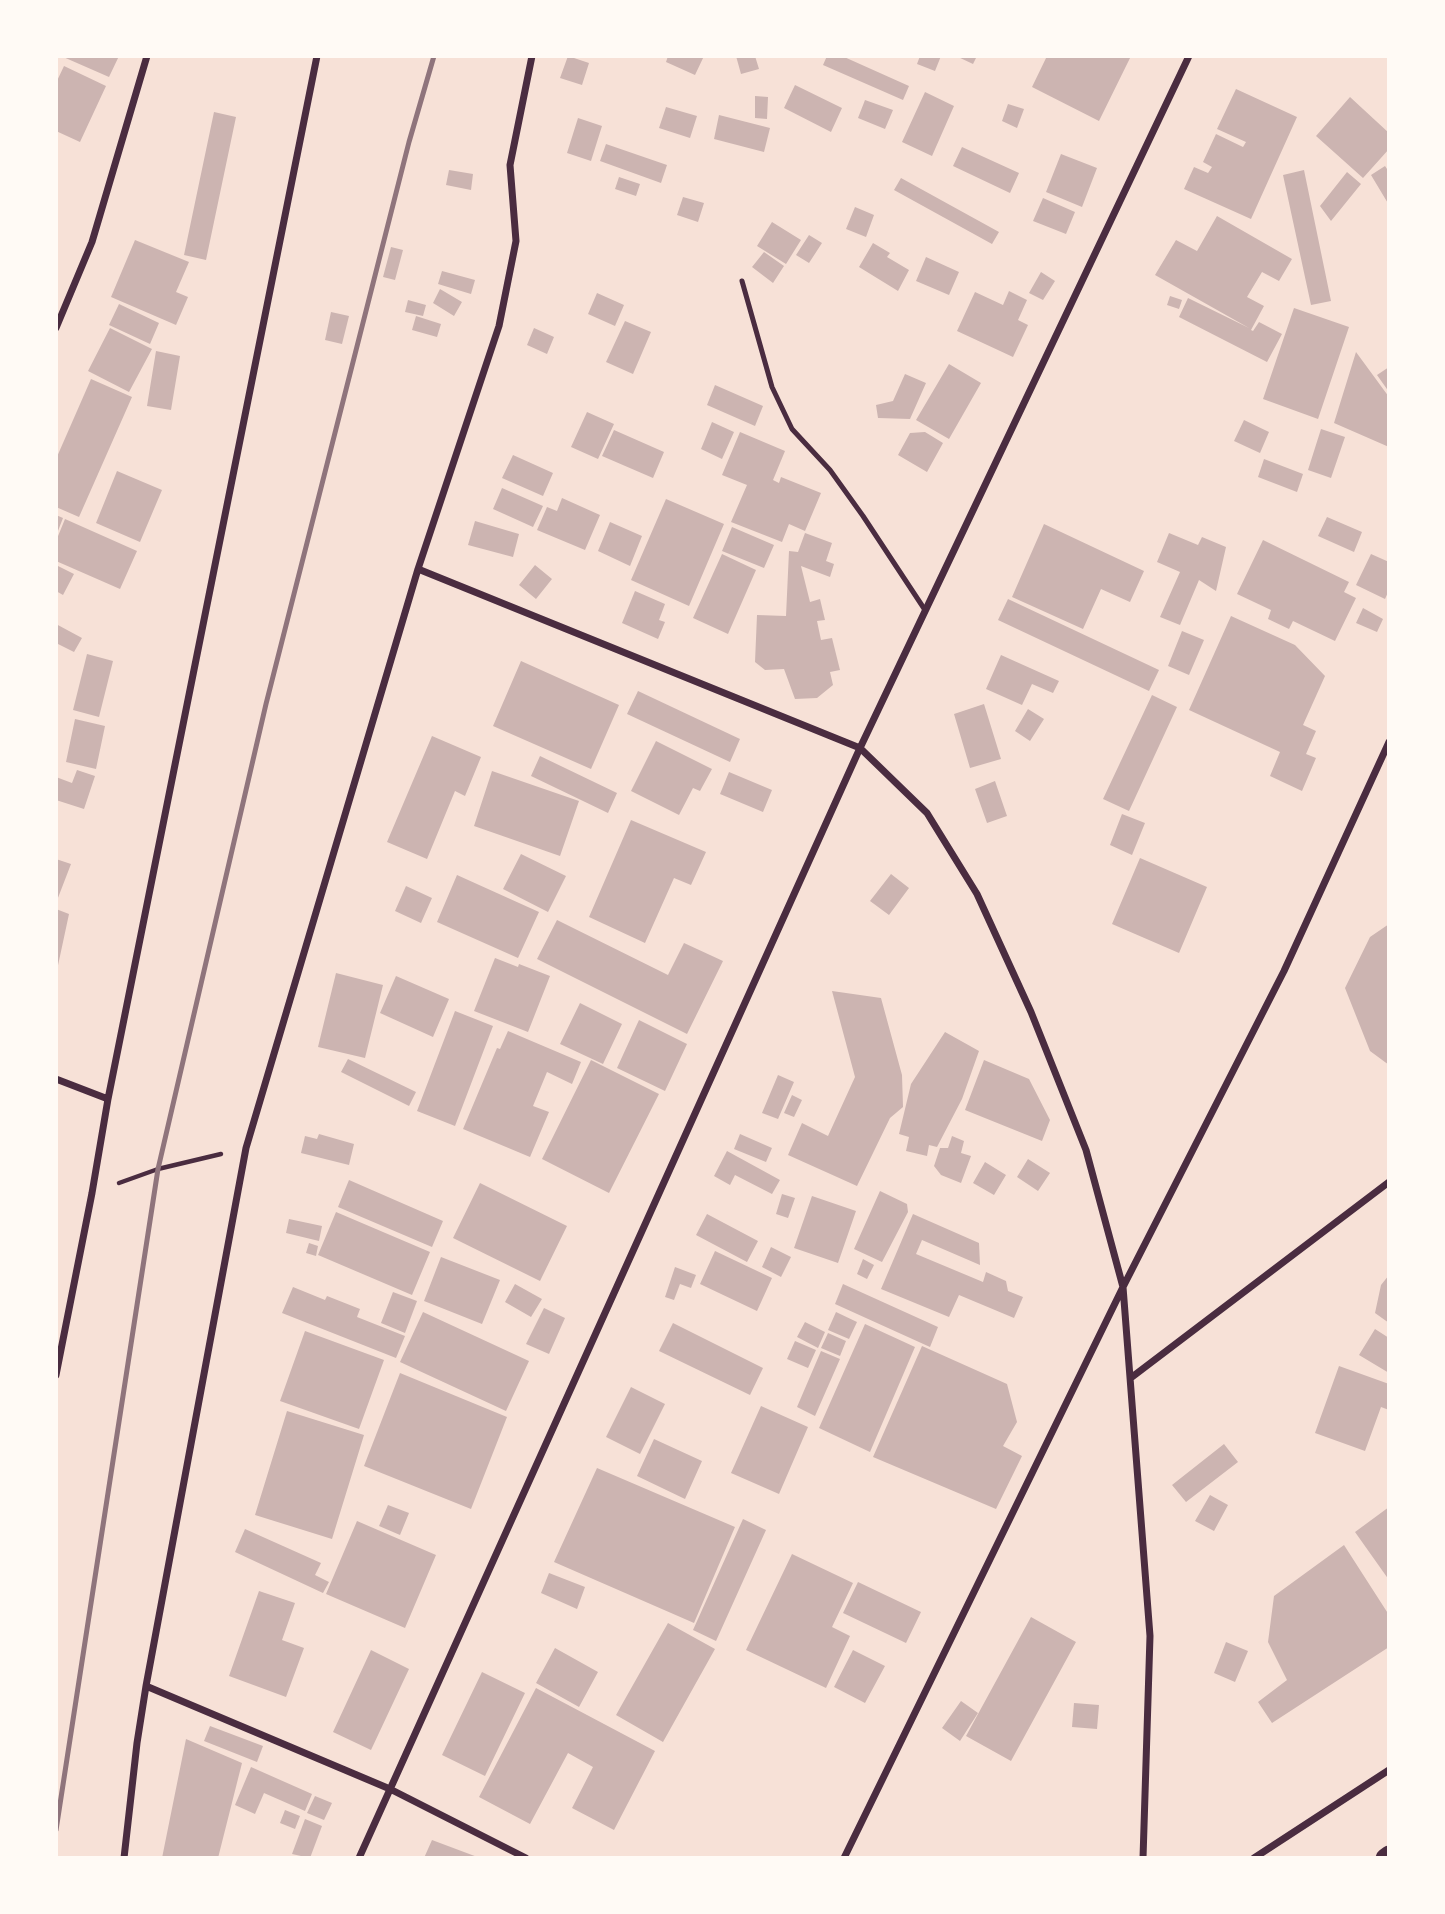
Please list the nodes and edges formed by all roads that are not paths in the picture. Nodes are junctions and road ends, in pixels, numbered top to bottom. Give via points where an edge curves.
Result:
1 (147, 56) edge
2 (317, 56) edge
3 (532, 56) edge
4 (1189, 56) edge
5 (742, 281) dead end
6 (56, 328) edge
7 (418, 569) junction
8 (925, 610) junction
9 (1389, 742) edge
10 (860, 748) junction
11 (56, 1079) edge
12 (108, 1099) junction
13 (1389, 1182) edge
14 (1124, 1287) junction
15 (56, 1375) edge
16 (1132, 1377) junction
17 (146, 1686) junction
18 (1389, 1770) edge
19 (390, 1789) junction
20 (124, 1858) edge
21 (359, 1858) edge
22 (526, 1858) edge
23 (844, 1858) edge
24 (1143, 1858) edge
25 (1254, 1858) edge

1 - 6 street via 92,242
2 - 12 street
3 - 7 street via 510,165 516,241 499,326
4 - 8 street
5 - 8 lane via 772,387 792,429 830,470
7 - 10 street
7 - 17 street via 246,1148
8 - 10 street
9 - 14 street via 1284,971
10 - 14 street via 927,813 976,894 1031,1012 1086,1150
10 - 19 street
11 - 12 street
12 - 15 street
13 - 16 street
14 - 16 street
14 - 23 street
16 - 24 street via 1150,1636
17 - 19 street
17 - 20 street
18 - 25 street
19 - 21 street
19 - 22 street

